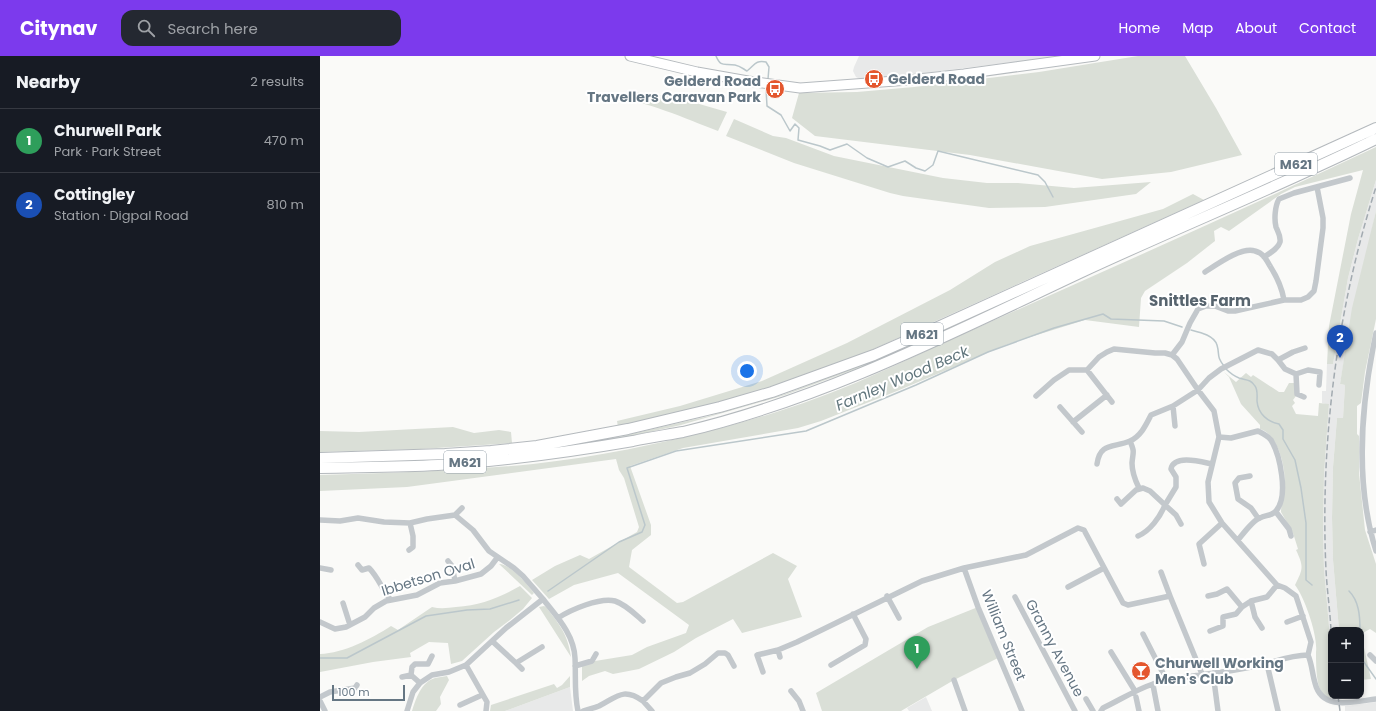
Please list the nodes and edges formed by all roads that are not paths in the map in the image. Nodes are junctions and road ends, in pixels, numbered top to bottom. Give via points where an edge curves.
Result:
1 (630, 56) edge
2 (1095, 56) edge
3 (1376, 128) edge
4 (1376, 139) edge
5 (1350, 178) dead end
6 (1317, 187) junction
7 (1218, 206) junction
8 (1206, 211) junction
9 (1264, 257) junction
10 (1205, 272) dead end
11 (1284, 300) junction
12 (1376, 334) edge
13 (1305, 348) dead end
14 (1172, 355) junction
15 (1278, 360) junction
16 (1086, 370) junction
17 (1296, 374) junction
18 (1319, 385) dead end
19 (1198, 390) junction
20 (1107, 395) junction
21 (1036, 396) dead end
22 (1304, 397) dead end
23 (1112, 402) dead end
24 (1060, 406) dead end
25 (1173, 406) junction
26 (1073, 422) junction
27 (1175, 426) dead end
28 (1082, 432) dead end
29 (1219, 437) junction
30 (1130, 441) junction
31 (320, 458) edge
32 (1097, 464) dead end
33 (1212, 464) junction
34 (320, 468) edge
35 (1250, 476) dead end
36 (1139, 488) junction
37 (1117, 499) dead end
38 (1165, 505) junction
39 (462, 508) dead end
40 (1276, 512) junction
41 (455, 515) junction
42 (1258, 518) junction
43 (320, 520) edge
44 (410, 523) junction
45 (1222, 523) junction
46 (1181, 524) dead end
47 (1373, 531) edge
48 (1138, 536) dead end
49 (1291, 536) dead end
50 (1238, 540) junction
51 (409, 550) dead end
52 (1376, 551) edge
53 (497, 558) junction
54 (448, 560) dead end
55 (1204, 564) dead end
56 (358, 565) dead end
57 (320, 568) edge
58 (964, 568) junction
59 (1104, 568) junction
60 (331, 570) dead end
61 (1161, 572) dead end
62 (455, 581) junction
63 (1277, 585) junction
64 (1068, 587) dead end
65 (887, 596) junction
66 (1170, 596) junction
67 (1208, 596) dead end
68 (1015, 597) dead end
69 (542, 599) junction
70 (390, 600) junction
71 (1251, 601) junction
72 (343, 603) dead end
73 (1242, 607) junction
74 (853, 614) junction
75 (1303, 616) junction
76 (558, 618) junction
77 (899, 618) dead end
78 (643, 621) dead end
79 (320, 622) edge
80 (1287, 622) dead end
81 (350, 625) junction
82 (1262, 628) dead end
83 (1210, 631) dead end
84 (1143, 634) dead end
85 (492, 641) junction
86 (542, 647) dead end
87 (778, 650) junction
88 (1111, 652) dead end
89 (596, 654) dead end
90 (1308, 655) junction
91 (1370, 655) dead end
92 (432, 656) dead end
93 (780, 657) dead end
94 (1376, 661) edge
95 (516, 664) junction
96 (1267, 664) junction
97 (466, 665) junction
98 (831, 665) dead end
99 (575, 666) junction
100 (734, 666) dead end
101 (522, 669) dead end
102 (763, 672) dead end
103 (1213, 673) junction
104 (1202, 674) junction
105 (410, 675) junction
106 (402, 677) dead end
107 (954, 680) dead end
108 (1167, 681) junction
109 (420, 683) junction
110 (1153, 684) junction
111 (357, 685) dead end
112 (791, 691) dead end
113 (1136, 694) junction
114 (482, 695) junction
115 (320, 697) edge
116 (1086, 699) dead end
117 (1376, 699) edge
118 (320, 701) edge
119 (643, 701) junction
120 (460, 705) dead end
121 (325, 711) edge
122 (407, 711) edge
123 (486, 711) edge
124 (578, 711) edge
125 (583, 711) edge
126 (652, 711) edge
127 (803, 711) edge
128 (966, 711) edge
129 (1022, 711) edge
130 (1075, 711) edge
131 (1093, 711) edge
132 (1101, 711) edge
133 (1139, 711) edge
134 (1158, 711) edge
135 (1218, 711) edge
136 (1278, 711) edge

1 - 2 main road via 748,82 800,88 909,80
3 - 7 highway, M621
4 - 7 highway, M621 via 1310,171
5 - 6 street
6 - 9 street via 1287,194 1279,199 1276,205 1276,223 1280,243
6 - 11 street via 1323,223 1315,288 1306,298 1296,301
7 - 8 highway, M621
8 - 31 highway, M621 via 874,355 772,392 713,409 628,429 536,446 445,454
8 - 34 highway, M621 via 1111,259 900,357 828,386 727,420 609,446 531,456 440,464
9 - 10 street via 1254,250 1241,251
9 - 11 street via 1276,277
11 - 14 street via 1235,311 1215,306 1198,309 1182,342
12 - 47 street via 1366,389 1362,437 1366,511
13 - 15 street
14 - 16 street via 1114,350 1099,357
14 - 19 street via 1183,366
15 - 17 street via 1285,369
15 - 19 street via 1272,354 1258,350 1226,366
16 - 20 street
16 - 21 street via 1069,370 1063,373
17 - 18 street via 1308,370 1320,372
17 - 22 street via 1297,394
19 - 25 street
19 - 29 street via 1214,411
20 - 23 street
20 - 26 street
24 - 26 street
25 - 27 street
25 - 30 street via 1151,415 1143,430
26 - 28 street
29 - 33 street
29 - 40 street via 1231,438 1258,431 1270,438 1280,462 1282,485 1281,501
30 - 32 street via 1105,448 1098,456
30 - 36 street via 1134,450 1134,476
33 - 38 street via 1188,460 1174,462 1171,469 1176,477 1176,487
33 - 45 street via 1208,482 1209,502
35 - 42 street via 1239,478 1235,483 1238,499 1251,508
36 - 37 street via 1121,504
36 - 38 street via 1146,488
38 - 46 street
38 - 48 street via 1148,530
39 - 41 street
40 - 42 street
40 - 49 street
41 - 44 street
41 - 53 street, Ibbetson Oval
42 - 50 street
43 - 44 street via 340,521 358,518
44 - 51 street via 414,542
45 - 50 street
45 - 55 street via 1200,544
47 - 52 street
50 - 63 street
53 - 62 street, Ibbetson Oval via 481,574
53 - 69 street, Ibbetson Oval via 523,576
54 - 62 street
56 - 70 street via 362,570 369,568
57 - 60 street
58 - 59 street via 1026,555 1078,528 1084,530
58 - 65 street via 922,581
58 - 129 street, William Street
59 - 64 street
59 - 66 street via 1123,603 1128,605
61 - 66 street
62 - 70 street, Ibbetson Oval via 440,583 417,595
63 - 71 street via 1267,597
63 - 75 street via 1296,596
65 - 74 street
65 - 77 street
66 - 104 street
67 - 73 street via 1227,589
68 - 130 street, Granny Avenue
69 - 76 street, Ibbetson Oval
69 - 85 street
70 - 81 street, Ibbetson Oval
71 - 73 street
71 - 82 street via 1255,617
72 - 81 street
73 - 83 street via 1236,614 1223,617 1222,626
74 - 87 street
74 - 98 street via 866,639 865,645
75 - 80 street
75 - 90 street via 1310,642
76 - 78 street via 578,607 614,600
76 - 99 street, Ibbetson Oval via 571,640
79 - 81 street, Ibbetson Oval via 335,629
84 - 108 street
85 - 95 street
85 - 97 street
86 - 95 street
87 - 93 street
87 - 102 street via 757,654
88 - 113 street
89 - 99 street via 592,660
90 - 96 street via 1298,655
90 - 117 street via 1318,694 1324,700 1335,703
91 - 94 street
92 - 105 street via 428,664 415,664
95 - 101 street
96 - 103 street
96 - 136 street
97 - 109 street via 432,675
97 - 114 street
99 - 124 street, Ibbetson Oval
100 - 119 street via 728,655 718,653 690,674 662,683
103 - 104 street
103 - 135 street
104 - 108 street
105 - 106 street
105 - 109 street
107 - 128 street
108 - 110 street
109 - 122 street via 413,692
110 - 113 street
110 - 134 street
111 - 115 street via 355,688 330,692
112 - 127 street
113 - 132 street
113 - 133 street
114 - 120 street
114 - 123 street via 487,702
116 - 131 street
118 - 121 street
119 - 125 street via 635,695 622,693
119 - 126 street

